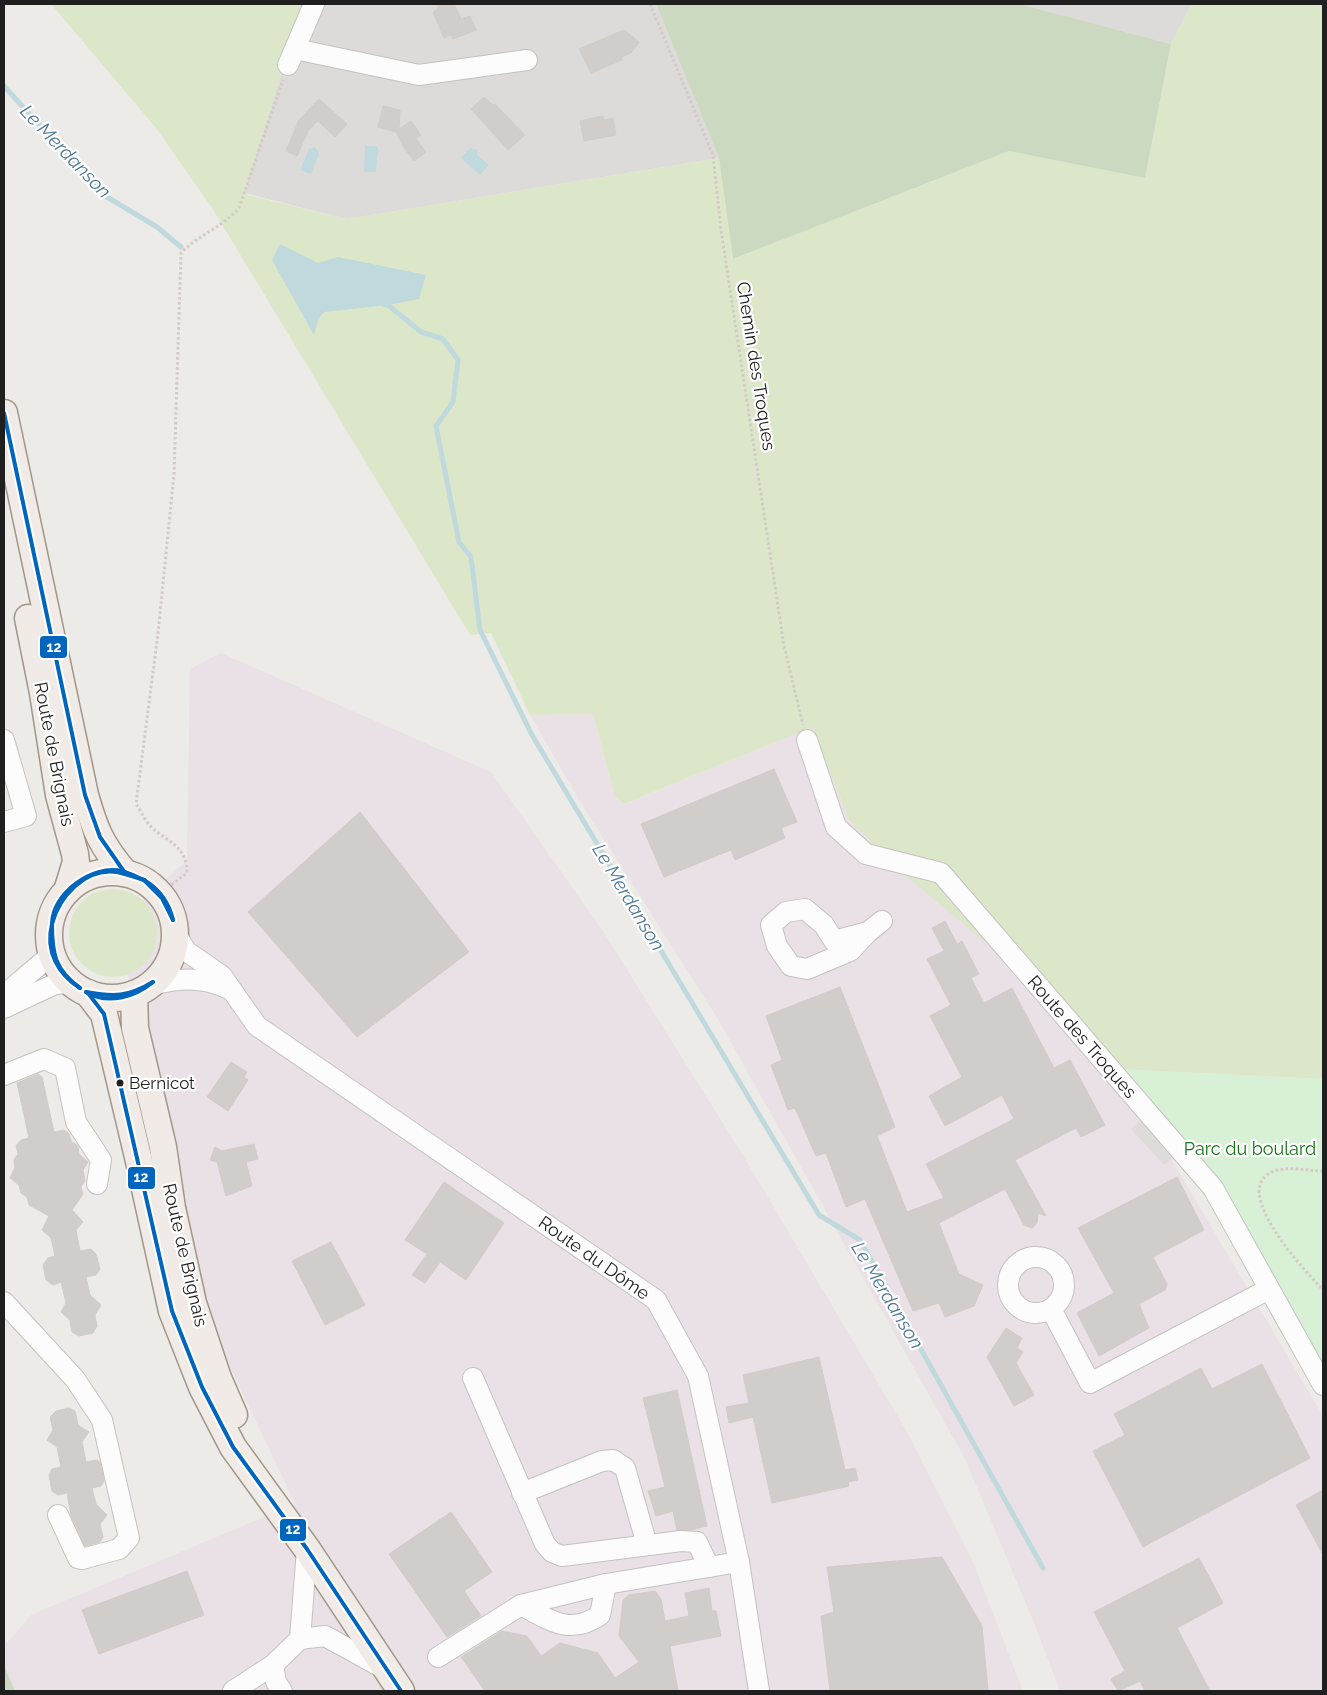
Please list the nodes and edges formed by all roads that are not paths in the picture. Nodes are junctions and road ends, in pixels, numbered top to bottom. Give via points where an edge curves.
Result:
1 (314, 4) edge
2 (527, 60) dead end
3 (4, 413) edge
4 (4, 500) edge
5 (4, 740) edge
6 (807, 740) road end
7 (4, 822) edge
8 (125, 873) junction
9 (67, 891) junction
10 (875, 926) joint
11 (176, 934) junction
12 (51, 955) junction
13 (79, 988) junction
14 (142, 990) junction
15 (232, 991) junction
16 (4, 995) edge
17 (4, 1008) edge
18 (4, 1075) edge
19 (97, 1184) dead end
20 (1270, 1290) junction
21 (4, 1302) edge
22 (1051, 1308) dead end
23 (474, 1378) dead end
24 (1323, 1385) edge
25 (522, 1494) junction
26 (275, 1504) junction
27 (58, 1515) dead end
28 (647, 1545) junction
29 (307, 1549) junction
30 (739, 1562) junction
31 (709, 1567) junction
32 (606, 1584) junction
33 (520, 1606) junction
34 (300, 1639) junction
35 (438, 1657) dead end
36 (273, 1665) junction
37 (385, 1669) junction
38 (233, 1691) edge
39 (282, 1691) edge
40 (401, 1691) edge
41 (759, 1691) edge

1 - 2 street via 292,57 419,75
3 - 8 main road, Route de Brignais via 85,795 98,836
4 - 9 main road, Route de Brignais via 43,693 59,794 75,854 76,862
5 - 7 street via 26,816
6 - 20 street, Route des Troques via 836,827 866,854 941,873 1213,1188
8 - 9 main road via 95,873
8 - 11 main road via 150,883 163,897 172,914
9 - 12 main road via 52,913 48,934
10 - 10 street via 834,941 824,925 805,909 786,912 771,924 776,946 791,966 807,969 850,950
11 - 14 main road via 173,954 164,971
11 - 15 street, Route du Dôme via 186,951 222,976
12 - 13 main road via 59,970
12 - 16 street
13 - 14 main road via 103,998 118,998
13 - 17 street via 55,984
13 - 26 main road, Route de Brignais via 104,1014 172,1311 202,1387 234,1447
14 - 15 street via 177,979 200,979
14 - 26 main road, Route de Brignais via 135,1028 163,1147 192,1303 218,1378
15 - 30 street, Route du Dôme via 257,1026 656,1300 698,1376
18 - 19 street via 44,1059 64,1068 76,1122 101,1160
20 - 22 street via 1090,1383
20 - 24 street, Route des Troques
21 - 27 street via 75,1380 102,1420 129,1538 119,1549 78,1558
23 - 25 street
25 - 28 street via 545,1544 552,1552 562,1556
25 - 28 street via 602,1461 613,1460 625,1468
26 - 29 main road, Route de Brignais
28 - 31 street via 681,1540 697,1542
29 - 34 street
29 - 37 main road, Route de Brignais
30 - 31 street
30 - 41 street, Route du Dôme
31 - 32 street
32 - 33 street
32 - 33 street via 600,1615 589,1623 559,1625
33 - 35 street
34 - 36 street
34 - 37 street via 325,1636
36 - 38 street
36 - 39 street via 276,1682
37 - 40 main road, Route de Brignais

